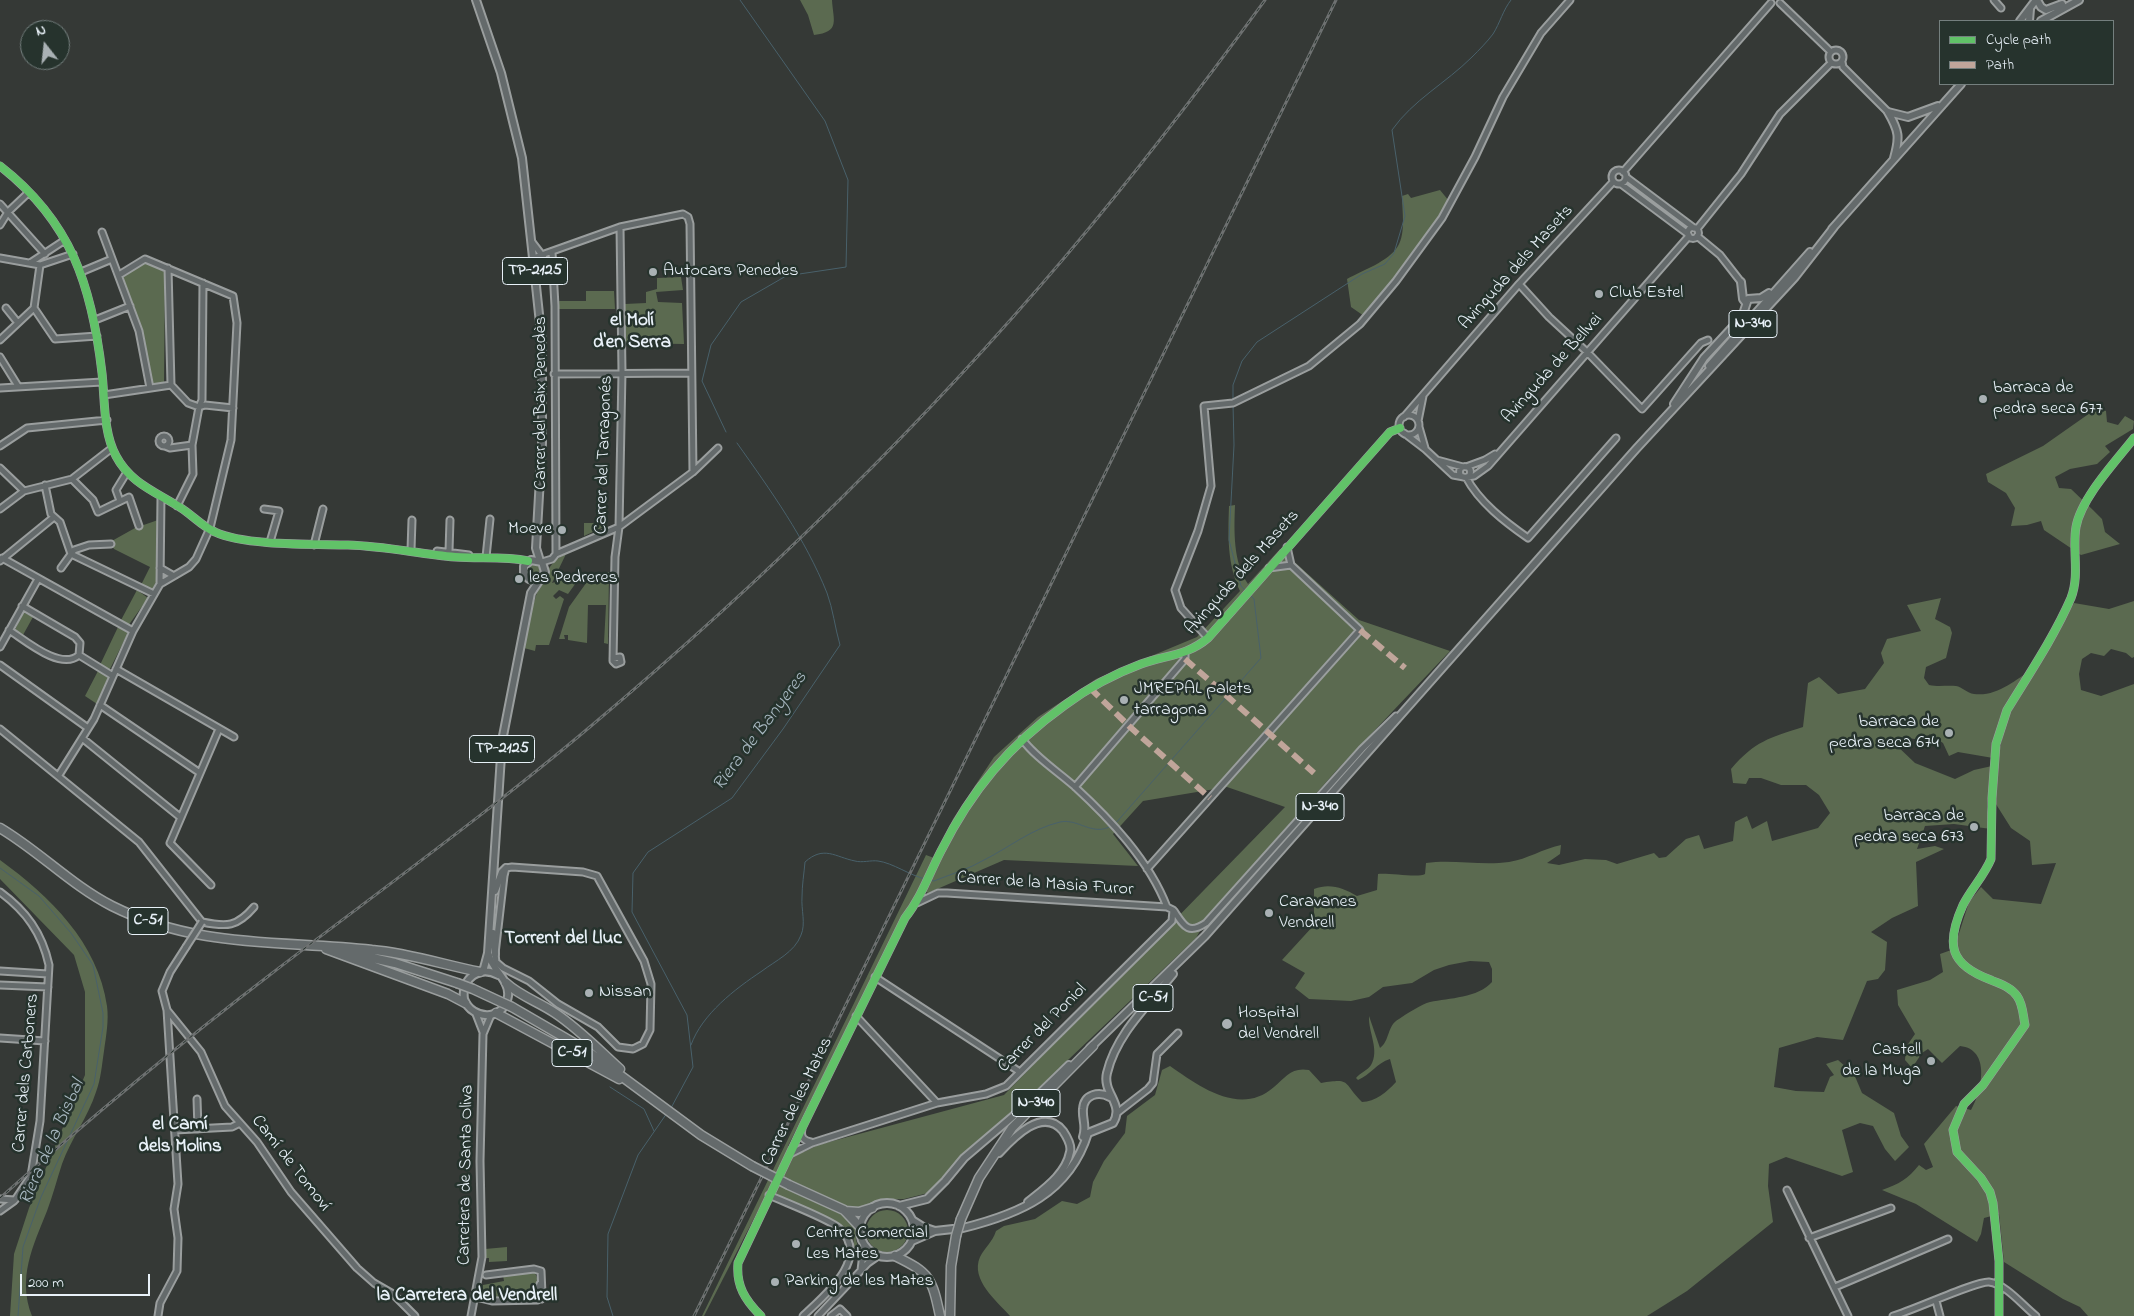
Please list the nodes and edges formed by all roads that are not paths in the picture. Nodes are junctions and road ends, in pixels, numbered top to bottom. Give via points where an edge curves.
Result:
1 (476, 0) edge
2 (1570, 0) edge
3 (1994, 0) edge
4 (2037, 0) edge
5 (2070, 0) edge
6 (2078, 0) edge
7 (1781, 1) edge
8 (1769, 2) edge
9 (2001, 8) dead end
10 (2031, 8) junction
11 (2052, 14) junction
12 (2021, 20) edge
13 (2029, 20) edge
14 (2043, 20) edge
15 (2047, 20) edge
16 (1831, 52) junction
17 (1842, 62) junction
18 (1832, 63) junction
19 (1960, 85) edge
20 (1943, 104) junction
21 (1888, 112) junction
22 (1908, 117) junction
23 (1898, 134) junction
24 (1894, 160) junction
25 (0, 166) edge
26 (1625, 174) junction
27 (1613, 182) junction
28 (1621, 184) junction
29 (28, 193) junction
30 (0, 204) edge
31 (8, 212) junction
32 (0, 225) edge
33 (620, 227) junction
34 (1834, 227) junction
35 (1695, 228) junction
36 (102, 232) dead end
37 (1688, 235) junction
38 (1698, 236) junction
39 (65, 240) junction
40 (531, 240) junction
41 (552, 252) junction
42 (45, 254) junction
43 (73, 254) junction
44 (543, 255) junction
45 (0, 258) edge
46 (533, 258) junction
47 (112, 259) junction
48 (30, 263) junction
49 (40, 265) junction
50 (168, 268) junction
51 (534, 268) junction
52 (81, 272) junction
53 (119, 274) junction
54 (1795, 276) junction
55 (1785, 280) junction
56 (1741, 282) junction
57 (203, 283) junction
58 (1519, 284) junction
59 (1754, 298) junction
60 (1747, 305) junction
61 (130, 306) junction
62 (6, 308) dead end
63 (34, 308) junction
64 (1758, 310) junction
65 (95, 320) junction
66 (18, 323) junction
67 (97, 336) junction
68 (0, 340) edge
69 (1708, 340) dead end
70 (1587, 352) junction
71 (1727, 352) junction
72 (0, 357) edge
73 (622, 372) junction
74 (690, 373) junction
75 (554, 374) junction
76 (102, 382) junction
77 (171, 385) junction
78 (18, 386) junction
79 (0, 388) edge
80 (150, 388) junction
81 (104, 395) junction
82 (1423, 396) junction
83 (1674, 404) junction
84 (199, 407) junction
85 (233, 408) junction
86 (1665, 416) junction
87 (1404, 417) junction
88 (107, 420) junction
89 (1419, 424) junction
90 (1400, 428) junction
91 (1404, 433) junction
92 (1616, 438) dead end
93 (2134, 438) edge
94 (192, 445) junction
95 (0, 446) edge
96 (168, 446) dead end
97 (112, 448) junction
98 (718, 448) dead end
99 (1425, 448) junction
100 (1498, 452) junction
101 (1437, 460) junction
102 (1465, 467) junction
103 (0, 468) edge
104 (127, 472) junction
105 (693, 472) junction
106 (1466, 477) junction
107 (72, 479) junction
108 (45, 485) junction
109 (24, 490) junction
110 (161, 497) junction
111 (120, 501) junction
112 (177, 506) junction
113 (0, 509) edge
114 (264, 509) dead end
115 (323, 510) dead end
116 (54, 517) junction
117 (490, 519) dead end
118 (412, 520) dead end
119 (450, 520) dead end
120 (139, 526) dead end
121 (619, 527) junction
122 (210, 528) junction
123 (270, 542) junction
124 (111, 544) dead end
125 (314, 545) junction
126 (1287, 547) junction
127 (536, 548) junction
128 (410, 550) junction
129 (448, 551) junction
130 (71, 554) junction
131 (556, 554) junction
132 (1279, 556) junction
133 (1288, 556) junction
134 (486, 557) junction
135 (506, 558) junction
136 (1, 560) edge
137 (530, 560) junction
138 (550, 560) junction
139 (541, 561) junction
140 (1281, 565) junction
141 (1291, 565) junction
142 (62, 568) dead end
143 (160, 568) junction
144 (1269, 568) junction
145 (544, 572) junction
146 (525, 575) junction
147 (174, 576) junction
148 (38, 579) junction
149 (538, 581) junction
150 (160, 584) junction
151 (531, 593) junction
152 (154, 594) junction
153 (22, 606) junction
154 (9, 630) junction
155 (133, 631) junction
156 (2, 637) edge
157 (1208, 638) junction
158 (0, 647) edge
159 (1458, 651) junction
160 (1185, 652) junction
161 (79, 655) junction
162 (614, 655) dead end
163 (0, 665) edge
164 (116, 669) junction
165 (113, 676) junction
166 (100, 705) junction
167 (88, 728) junction
168 (0, 729) edge
169 (219, 729) junction
170 (234, 737) dead end
171 (82, 738) junction
172 (1022, 739) junction
173 (200, 773) junction
174 (59, 775) junction
175 (1075, 788) junction
176 (180, 817) junction
177 (0, 828) edge
178 (506, 868) junction
179 (1147, 869) junction
180 (211, 885) dead end
181 (0, 892) edge
182 (916, 903) junction
183 (254, 907) dead end
184 (1167, 907) junction
185 (491, 908) junction
186 (1173, 910) junction
187 (202, 922) junction
188 (322, 947) junction
189 (492, 954) junction
190 (1180, 962) junction
191 (0, 970) edge
192 (480, 972) junction
193 (48, 974) junction
194 (498, 975) junction
195 (875, 977) junction
196 (506, 983) junction
197 (0, 984) edge
198 (48, 987) junction
199 (465, 1003) junction
200 (167, 1010) junction
201 (476, 1014) junction
202 (494, 1014) junction
203 (856, 1016) junction
204 (1178, 1033) dead end
205 (483, 1034) junction
206 (0, 1038) edge
207 (45, 1041) junction
208 (1093, 1046) junction
209 (1020, 1072) junction
210 (646, 1095) junction
211 (1113, 1099) junction
212 (196, 1100) dead end
213 (1128, 1102) junction
214 (937, 1103) junction
215 (1118, 1112) junction
216 (1085, 1120) junction
217 (240, 1123) junction
218 (803, 1126) junction
219 (1097, 1128) junction
220 (198, 1129) junction
221 (175, 1130) junction
222 (795, 1142) junction
223 (812, 1142) junction
224 (789, 1155) junction
225 (985, 1166) junction
226 (1787, 1190) dead end
227 (769, 1195) junction
228 (0, 1199) edge
229 (15, 1200) junction
230 (1026, 1205) junction
231 (899, 1206) junction
232 (872, 1208) junction
233 (1891, 1208) dead end
234 (844, 1210) junction
235 (0, 1211) edge
236 (1016, 1212) junction
237 (912, 1220) junction
238 (860, 1227) junction
239 (963, 1228) dead end
240 (935, 1231) junction
241 (954, 1233) junction
242 (1810, 1238) junction
243 (1948, 1239) dead end
244 (912, 1241) junction
245 (864, 1245) junction
246 (878, 1256) junction
247 (895, 1256) junction
248 (860, 1272) junction
249 (486, 1274) dead end
250 (1999, 1286) junction
251 (1835, 1287) junction
252 (476, 1296) junction
253 (1936, 1301) junction
254 (832, 1302) junction
255 (840, 1308) junction
256 (1901, 1315) edge
257 (158, 1316) edge
258 (415, 1316) edge
259 (470, 1316) edge
260 (761, 1316) edge
261 (803, 1316) edge
262 (818, 1316) edge
263 (831, 1316) edge
264 (847, 1316) edge
265 (940, 1316) edge
266 (950, 1316) edge
267 (1848, 1316) edge
268 (1893, 1316) edge
269 (1940, 1316) edge
270 (2000, 1316) edge
271 (2036, 1316) edge

1 - 40 main road, TP-2125 via 501,73 520,148
2 - 157 street via 1541,33 1503,98 1442,218 1360,324 1309,366 1233,403 1204,406 1211,486 1175,590 1181,608
3 - 9 street
4 - 5 main road via 2046,10
4 - 10 main road
6 - 11 main road
7 - 8 street
7 - 16 street
8 - 26 street
10 - 12 main road
10 - 13 main road
11 - 14 main road
11 - 15 main road
16 - 17 street via 1842,52
16 - 18 street via 1828,56
17 - 18 street
17 - 21 street
18 - 35 street via 1780,114 1741,174
19 - 20 main road, N-340
20 - 22 main road
20 - 24 main road, N-340
21 - 22 main road
21 - 23 main road
22 - 23 main road
23 - 24 main road
24 - 34 main road, N-340
25 - 29 street
26 - 27 street, Avinguda dels Masets via 1614,172
26 - 28 street
26 - 35 street
27 - 28 street
27 - 58 street, Avinguda dels Masets
28 - 37 street
29 - 31 street
29 - 39 street
30 - 31 street
31 - 32 street
31 - 42 street
33 - 41 street
33 - 73 street, Carrer del Tarragonés
33 - 74 street via 683,214 688,217
34 - 54 main road, N-340
34 - 55 main road, N-340
35 - 37 street, Avinguda de Bellvei via 1689,230
35 - 38 street
36 - 47 street
37 - 38 street via 1692,238
37 - 70 street, Avinguda de Bellvei
38 - 56 street via 1720,255
39 - 42 street
39 - 43 street
40 - 44 street
40 - 46 main road, TP-2125
41 - 44 street
41 - 75 street, Carrer del Baix Penedès
42 - 48 street
43 - 49 street
43 - 52 street
44 - 46 street
44 - 51 street
45 - 48 street
46 - 51 main road, TP-2125
47 - 52 street
47 - 53 street
48 - 49 street
49 - 63 street
50 - 53 street via 145,259
50 - 57 street
50 - 77 street
51 - 127 main road, TP-2125 via 542,360 542,443
52 - 65 street
53 - 61 street
54 - 64 main road
54 - 71 main road, N-340
55 - 59 main road via 1766,296
55 - 64 main road, N-340
56 - 59 main road
56 - 60 main road
57 - 84 street via 202,400
57 - 85 street via 232,294 234,298 237,323
58 - 70 street
58 - 82 street, Avinguda dels Masets
59 - 60 main road
59 - 64 main road via 1758,302
60 - 64 main road
60 - 83 main road via 1742,317 1704,358
61 - 65 street
61 - 80 street
62 - 66 street
63 - 66 street
63 - 67 street via 55,339
64 - 71 main road
64 - 83 main road, N-340
65 - 67 street
66 - 68 street
67 - 76 street
69 - 70 street via 1701,343 1642,409
70 - 100 street, Avinguda de Bellvei
71 - 86 main road, N-340
72 - 78 street
73 - 74 street
73 - 75 street
73 - 121 street, Carrer del Tarragonés
74 - 105 street
75 - 131 street, Carrer del Baix Penedès
76 - 78 street
76 - 81 street
77 - 80 street
77 - 84 street via 188,403
78 - 79 street
80 - 81 street
81 - 88 street
82 - 87 street, Avinguda dels Masets
82 - 89 street, Avinguda dels Masets
83 - 86 main road, N-340
84 - 85 street via 205,404
84 - 94 street
85 - 122 street via 230,450
86 - 159 main road, N-340
87 - 89 street via 1412,415
87 - 90 street
88 - 95 street via 27,428
88 - 97 street
89 - 91 street via 1413,434
89 - 99 street
90 - 91 street
90 - 126 street, Avinguda dels Masets via 1390,432
91 - 99 street
92 - 106 street via 1528,538 1494,511
93 - 250 street via 2079,515 2071,597 2000,728 1993,775 1991,860 1963,906 1954,941 1958,961 1963,967 2017,994 2022,1003 2025,1025 1984,1085 1964,1104 1953,1130 1957,1152 1990,1192
94 - 96 street
94 - 112 street via 193,474
97 - 104 street
97 - 107 street
98 - 105 street
99 - 101 street
100 - 102 street, Avinguda de Bellvei
100 - 106 street, Avinguda de Bellvei via 1481,472
101 - 102 street
101 - 106 street via 1453,475
102 - 106 street via 1470,471
102 - 106 street via 1460,473
103 - 109 street
104 - 110 street
104 - 111 street via 116,490
105 - 121 street
107 - 108 street
107 - 111 street via 93,500 98,512
108 - 109 street
108 - 116 street
109 - 113 street
110 - 112 street
110 - 143 street
111 - 120 street via 130,497
112 - 122 street
114 - 123 street via 279,512
115 - 125 street
116 - 130 street via 60,522
116 - 136 street
117 - 134 street
118 - 128 street
119 - 129 street
121 - 131 street
121 - 162 street, Carrer del Tarragonés via 614,557
122 - 123 street via 219,534
122 - 147 street via 196,559
123 - 125 street
124 - 130 street via 89,545
125 - 128 street via 370,545
126 - 132 street, Avinguda dels Masets
126 - 133 street
127 - 137 main road, TP-2125
127 - 139 main road, TP-2125
128 - 129 street
128 - 134 street via 454,557
129 - 134 street
130 - 142 street
130 - 152 street
131 - 138 street
132 - 133 street
132 - 140 street
132 - 144 street, Avinguda dels Masets
133 - 141 street
134 - 135 street
135 - 137 street
135 - 146 street via 520,566
136 - 148 street
137 - 139 main road
137 - 146 main road, TP-2125 via 524,566
138 - 139 street
138 - 145 street
139 - 145 main road, TP-2125
140 - 141 street
140 - 144 street
141 - 179 street via 1360,630
143 - 147 street
143 - 150 street
144 - 157 street, Avinguda dels Masets
145 - 149 main road, TP-2125
146 - 149 main road
146 - 151 main road, TP-2125
147 - 150 street
148 - 153 street
148 - 155 street
149 - 151 main road, TP-2125
150 - 152 street
151 - 185 main road, TP-2125 via 502,741
152 - 155 street
153 - 154 street
153 - 161 street via 75,637 80,643
154 - 156 street
154 - 161 street via 57,659 67,661
155 - 164 street
156 - 158 street
157 - 160 street, Avinguda dels Masets via 1195,649
159 - 186 street via 1362,749 1206,924 1189,929
159 - 190 main road, N-340
160 - 172 street, Avinguda dels Masets via 1102,680 1065,704
160 - 175 street via 1186,659
161 - 165 street
163 - 167 street
164 - 165 street
164 - 169 street
165 - 166 street
166 - 167 street
166 - 173 street
167 - 171 street
168 - 174 street
169 - 170 street
169 - 173 street
171 - 174 street
171 - 176 street
172 - 175 street
172 - 182 street, Avinguda dels Masets via 984,778 941,850
173 - 176 street
174 - 187 street via 139,842
175 - 179 street via 1110,822
176 - 180 street via 170,843
177 - 188 highway, C-51 via 72,882 112,906 160,926 206,938
178 - 185 main road via 499,878
178 - 189 street
178 - 189 street via 583,872 597,876 644,961 651,984 648,1037 633,1048 618,1047 598,1027 558,1004 529,981 503,968
179 - 184 street
181 - 193 street, Carrer dels Carboners via 31,921 44,944
182 - 184 street, Carrer de la Masia Furor via 947,892
182 - 195 street, Carrer de les Mates
183 - 187 street via 244,919 230,925
184 - 186 street, Carrer de la Masia Furor
185 - 189 main road
186 - 209 street, Carrer del Poniol via 1172,921
187 - 200 street, bridge via 170,972 162,991
188 - 192 highway via 390,952
188 - 199 highway
188 - 210 highway, C-51, bridge via 395,963 457,983 512,1007 586,1050
189 - 192 main road
189 - 194 main road via 490,963
190 - 208 main road, N-340
190 - 211 main road, C-51 via 1125,1034 1107,1073 1107,1089
191 - 193 street
192 - 194 main road via 490,971
192 - 199 main road via 466,982 463,990
193 - 198 street, Carrer dels Carboners
194 - 196 main road
195 - 203 street, Carrer de les Mates
195 - 209 street
196 - 202 main road via 508,996 502,1009
196 - 210 highway via 514,991 555,1013 589,1039
197 - 198 street
198 - 207 street, Carrer dels Carboners
199 - 201 main road
200 - 217 street, Camí de Tomoví via 201,1052 225,1106
200 - 221 street
201 - 202 main road
201 - 205 street
202 - 205 street
202 - 210 highway, C-51
203 - 214 street
203 - 218 street, Carrer de les Mates
204 - 213 street via 1157,1054 1153,1083 1141,1097
205 - 252 street, Carretera de Santa Oliva via 482,1257
206 - 207 street
207 - 229 street, Carrer dels Carboners via 40,1121 31,1176
208 - 225 highway, N-340 via 1012,1128
208 - 231 main road via 970,1152 927,1199
209 - 214 street, Carrer del Poniol via 1006,1086 986,1094
210 - 234 highway, C-51, bridge via 752,1166
211 - 213 street
211 - 215 main road
211 - 216 main road via 1099,1093 1088,1098 1082,1108
212 - 220 street
213 - 215 street
214 - 223 street, Carrer del Poniol
215 - 219 main road via 1113,1123
216 - 219 main road
216 - 230 main road via 1085,1132 1072,1160 1048,1190
217 - 220 street
217 - 258 street, Camí de Tomoví via 291,1192 358,1268 387,1293 393,1294
218 - 222 street, Carrer de les Mates
218 - 223 street via 802,1136
219 - 236 main road via 1088,1133 1061,1180 1032,1204
220 - 221 street
221 - 257 street via 177,1271 160,1303
222 - 223 street, Carrer del Poniol
222 - 224 street, Carrer de les Mates
223 - 224 street, Carrer del Poniol
224 - 227 street, Carrer de les Mates
225 - 230 main road via 1030,1125 1046,1122 1061,1128 1068,1138 1071,1152 1060,1172
225 - 241 highway, N-340, bridge
226 - 242 street
227 - 260 street, Carrer de les Mates via 738,1263 737,1275 741,1292
227 - 261 street via 838,1227 851,1250 848,1266 832,1290
228 - 229 street
229 - 235 street, Carrer dels Carboners
230 - 236 main road
231 - 232 main road via 888,1203
231 - 237 main road
232 - 234 highway, C-51 via 859,1212
232 - 238 main road
233 - 242 street
234 - 238 highway, C-51
236 - 239 main road
237 - 240 main road
237 - 244 main road
238 - 245 main road
240 - 241 main road
240 - 244 main road
241 - 266 highway, N-340
242 - 251 street
243 - 251 street
244 - 247 main road via 905,1251
245 - 246 main road
245 - 248 street
246 - 247 main road
246 - 248 street
247 - 265 highway via 924,1272 930,1280
248 - 254 street
249 - 252 street via 541,1271 538,1296 517,1301 488,1300
250 - 253 street via 1984,1282
250 - 270 street
250 - 271 street
251 - 267 street
252 - 259 street, Carretera de Santa Oliva
253 - 256 street
253 - 269 street
254 - 255 street
254 - 262 street
255 - 263 street
255 - 264 street
256 - 268 street

